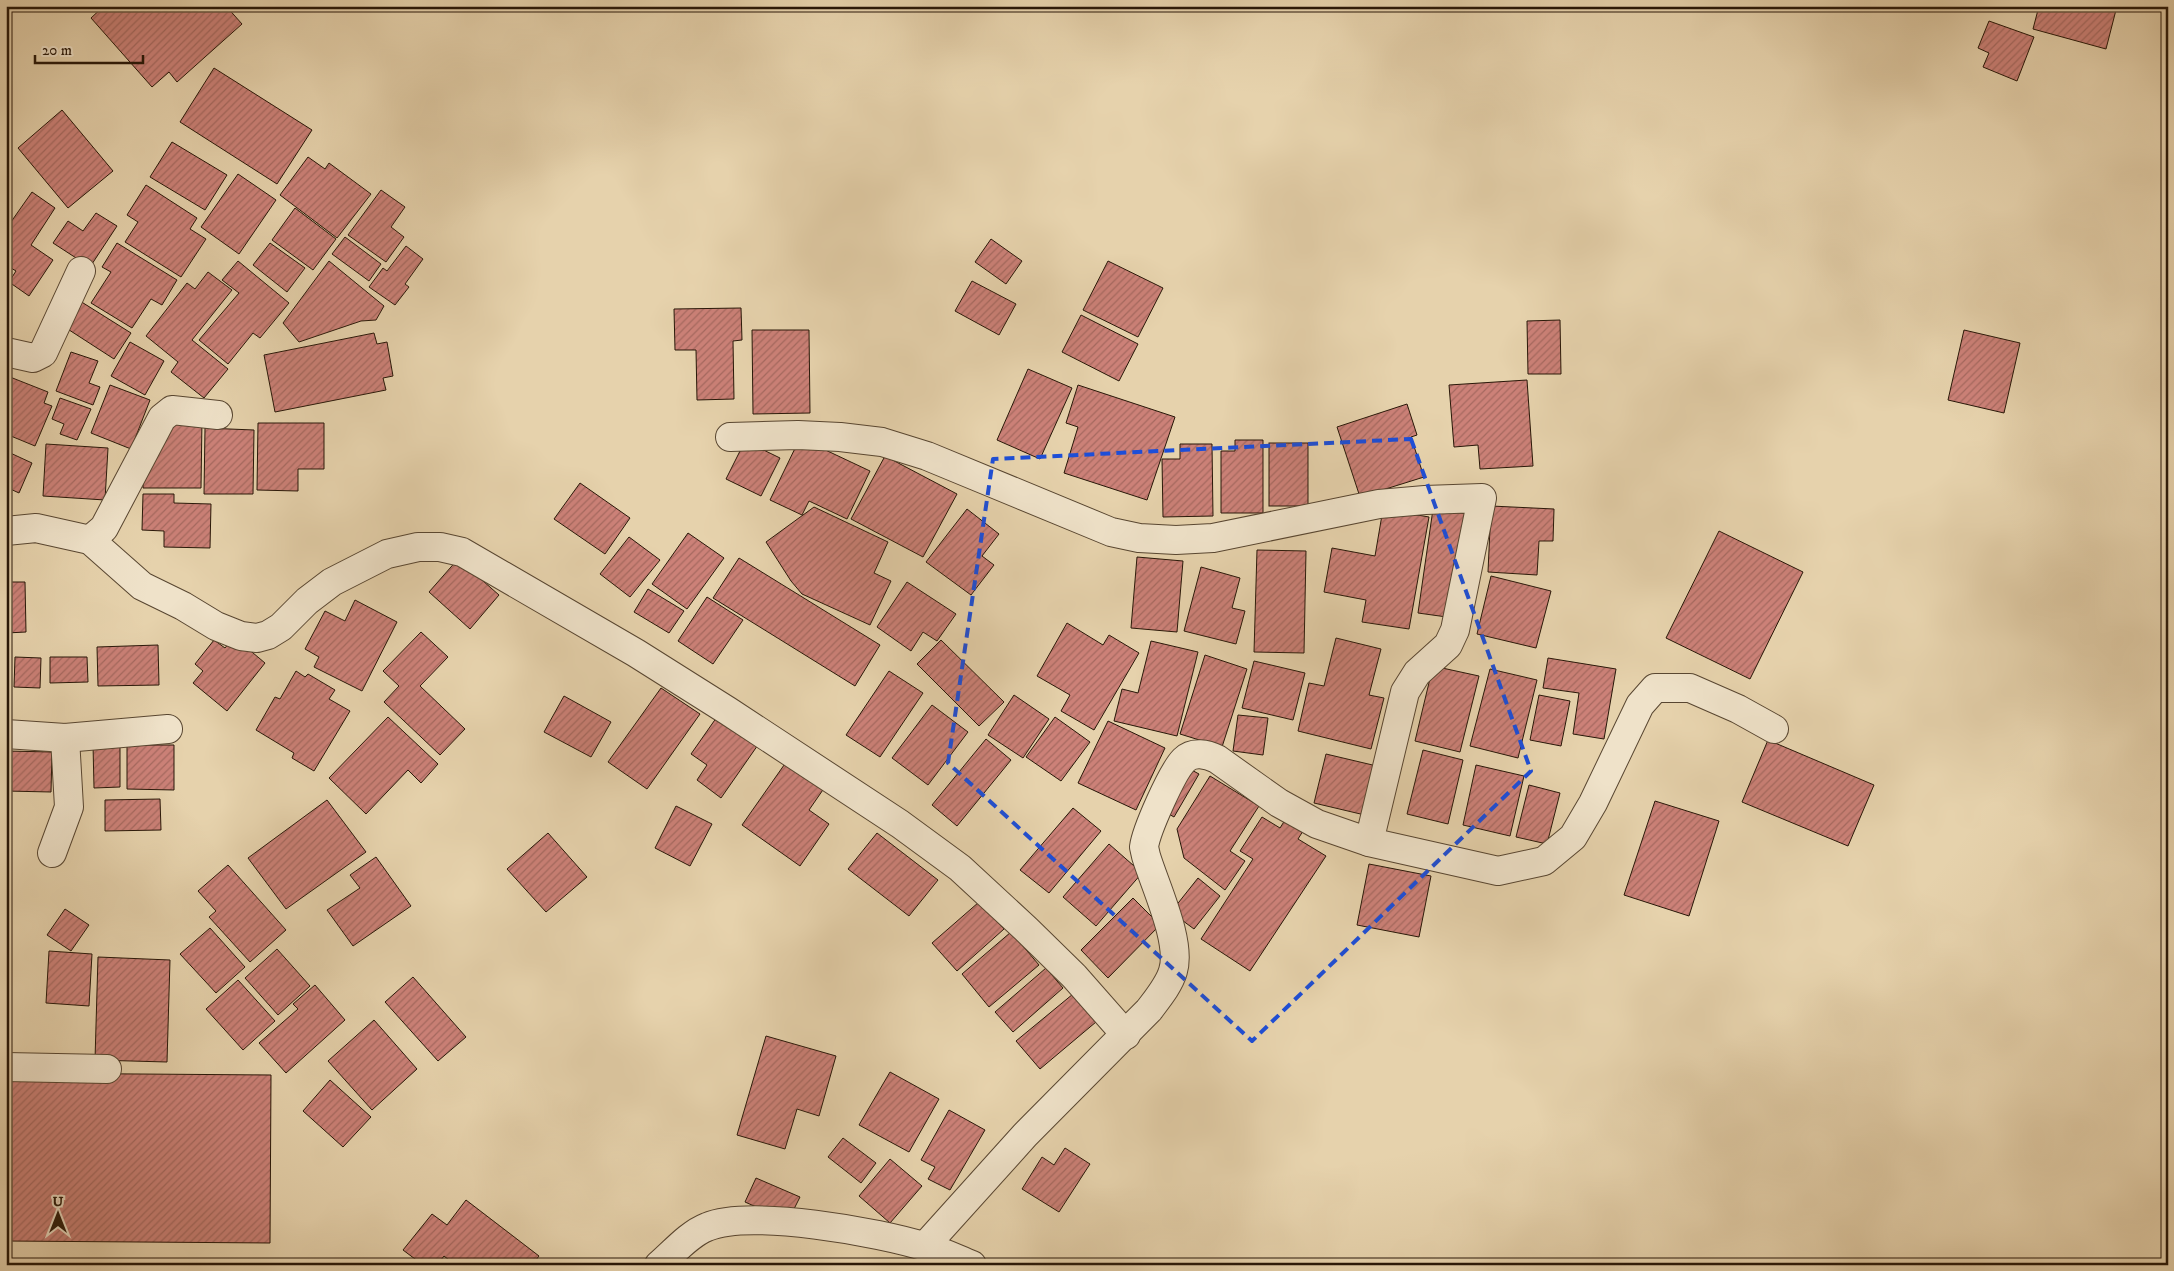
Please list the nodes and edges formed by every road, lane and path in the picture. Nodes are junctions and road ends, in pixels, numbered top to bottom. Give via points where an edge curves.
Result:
1 (81, 271) dead end
2 (6, 352) edge
3 (218, 415) dead end
4 (730, 437) dead end
5 (6, 531) edge
6 (90, 540) junction
7 (1774, 728) dead end
8 (168, 729) dead end
9 (6, 734) edge
10 (65, 738) junction
11 (1369, 842) junction
12 (52, 853) dead end
13 (1126, 1035) junction
14 (6, 1067) edge
15 (107, 1069) dead end
16 (925, 1246) junction
17 (659, 1265) edge
18 (972, 1265) edge

1 - 2 street via 43,354 33,358
3 - 6 street via 172,410 167,413 104,528
4 - 11 street via 798,435 882,442 927,456 1111,532 1139,538 1213,538 1380,504 1482,498 1456,630 1448,645 1417,673 1405,692
5 - 6 street via 36,528
6 - 13 street via 142,586 216,626 241,636 258,638 281,627 332,582 387,554 418,547 462,552 636,653 736,716 960,868 1074,976
7 - 11 street via 1690,688 1655,688 1640,705 1573,837 1544,860 1498,871
8 - 10 street
9 - 10 street
10 - 12 street via 69,807
11 - 13 street via 1296,814 1208,755 1190,756 1184,760 1167,788 1144,848 1174,941 1176,957 1173,972 1149,1010
13 - 16 street via 1025,1135
14 - 15 street
16 - 17 street via 840,1228 724,1221 705,1227
16 - 18 street

